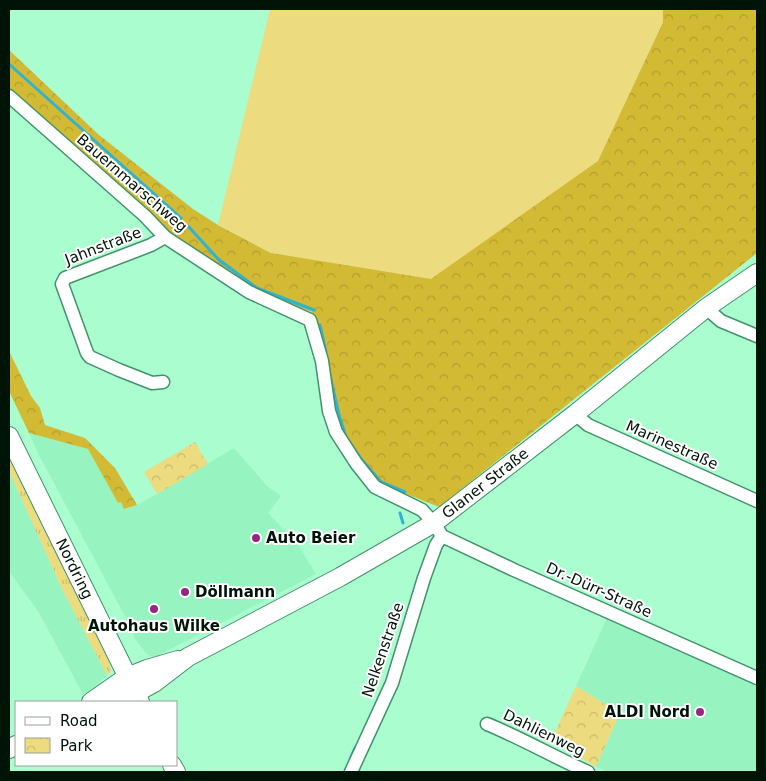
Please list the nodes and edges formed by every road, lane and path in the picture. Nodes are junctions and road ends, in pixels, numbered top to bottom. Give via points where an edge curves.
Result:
1 (9, 96) edge
2 (165, 237) junction
3 (757, 273) edge
4 (706, 308) junction
5 (757, 336) edge
6 (163, 382) dead end
7 (575, 414) junction
8 (9, 436) edge
9 (757, 501) edge
10 (438, 530) junction
11 (188, 657) junction
12 (127, 677) junction
13 (757, 678) edge
14 (138, 698) edge
15 (92, 701) edge
16 (118, 701) edge
17 (487, 724) dead end
18 (562, 767) edge
19 (351, 772) edge
20 (588, 772) edge

1 - 2 street, Bauernmarschweg
2 - 6 street, Jahnstraße via 65,278 62,284 90,356 152,383
2 - 10 street, Bauernmarschweg via 249,292 310,320 336,432 375,487 422,510
3 - 4 street, Glaner Straße
4 - 5 street via 721,321
4 - 7 street, Glaner Straße
7 - 9 street, Marinestraße via 588,425
7 - 10 street, Glaner Straße
8 - 12 street, Nordring
10 - 11 street, Glaner Straße
10 - 13 street, Dr.-Dürr-Straße via 514,570
10 - 19 street, Nelkenstraße via 392,683
11 - 12 street, Glaner Straße
11 - 14 street, Glaner Straße
12 - 14 street, Nordring
12 - 15 street, Glaner Straße
14 - 16 street, Glaner Straße
17 - 18 street, Dahlienweg via 505,731
18 - 20 street, Dahlienweg

